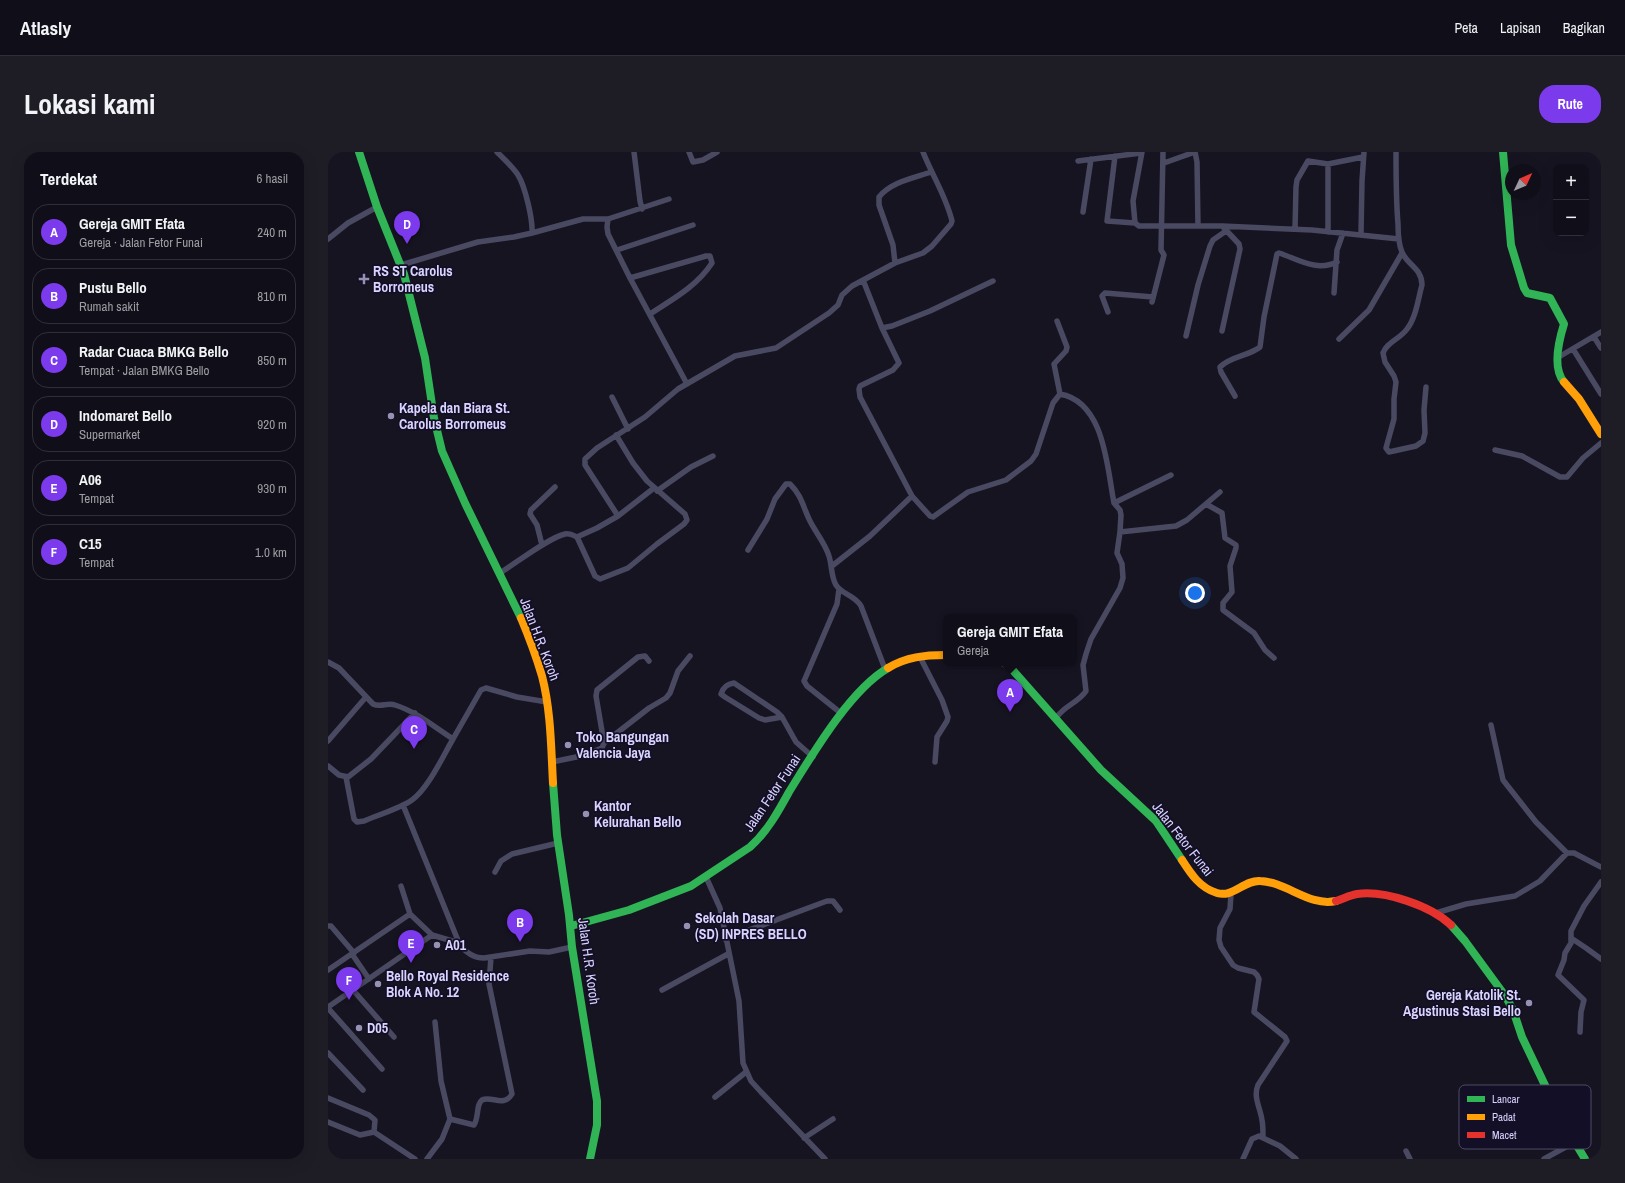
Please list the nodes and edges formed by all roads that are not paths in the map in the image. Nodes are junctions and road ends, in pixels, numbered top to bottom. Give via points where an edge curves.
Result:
1 (328, 152) edge
2 (332, 152) edge
3 (359, 152) edge
4 (497, 152) edge
5 (634, 152) edge
6 (689, 152) edge
7 (717, 152) edge
8 (923, 152) edge
9 (1142, 152) edge
10 (1163, 152) edge
11 (1396, 152) edge
12 (1503, 152) edge
13 (1364, 154) edge
14 (1115, 156) junction
15 (1091, 159) junction
16 (1078, 161) dead end
17 (1164, 163) junction
18 (1328, 164) junction
19 (931, 172) junction
20 (669, 199) dead end
21 (377, 207) junction
22 (642, 209) junction
23 (1084, 212) dead end
24 (608, 219) junction
25 (1135, 223) junction
26 (1162, 225) junction
27 (693, 226) dead end
28 (1198, 226) junction
29 (1224, 228) junction
30 (1295, 230) junction
31 (1328, 232) junction
32 (532, 233) junction
33 (1343, 233) junction
34 (1361, 234) junction
35 (328, 239) edge
36 (1399, 239) junction
37 (617, 250) junction
38 (1402, 253) junction
39 (1337, 262) junction
40 (895, 263) junction
41 (401, 265) junction
42 (630, 278) junction
43 (863, 280) junction
44 (993, 281) dead end
45 (1334, 293) dead end
46 (1108, 312) dead end
47 (650, 314) junction
48 (1057, 321) dead end
49 (882, 328) junction
50 (1222, 331) dead end
51 (1601, 332) edge
52 (1186, 336) dead end
53 (1594, 337) junction
54 (1339, 339) dead end
55 (1573, 348) junction
56 (1601, 348) edge
57 (1557, 358) junction
58 (687, 384) junction
59 (1426, 387) dead end
60 (1060, 394) junction
61 (1601, 394) edge
62 (1235, 396) dead end
63 (612, 397) dead end
64 (628, 429) junction
65 (1601, 434) edge
66 (616, 435) junction
67 (1601, 443) edge
68 (1496, 450) dead end
69 (713, 456) dead end
70 (1171, 475) dead end
71 (555, 487) dead end
72 (655, 489) junction
73 (1220, 492) dead end
74 (912, 496) junction
75 (1114, 503) junction
76 (1206, 504) junction
77 (618, 516) junction
78 (1120, 532) junction
79 (578, 537) junction
80 (542, 545) junction
81 (748, 550) dead end
82 (832, 566) junction
83 (500, 573) junction
84 (839, 590) junction
85 (943, 655) edge
86 (690, 656) dead end
87 (920, 657) junction
88 (1274, 658) dead end
89 (649, 661) dead end
90 (328, 662) edge
91 (1008, 666) edge
92 (886, 669) junction
93 (366, 697) junction
94 (548, 702) junction
95 (415, 713) junction
96 (842, 714) junction
97 (782, 717) junction
98 (1056, 718) junction
99 (1491, 724) dead end
100 (453, 739) junction
101 (328, 741) edge
102 (604, 743) junction
103 (813, 757) junction
104 (552, 762) junction
105 (935, 762) dead end
106 (328, 766) edge
107 (346, 777) junction
108 (403, 805) junction
109 (558, 843) junction
110 (1567, 853) junction
111 (1601, 867) edge
112 (495, 872) dead end
113 (706, 877) junction
114 (1601, 882) edge
115 (401, 886) dead end
116 (1230, 894) junction
117 (840, 910) dead end
118 (1436, 913) junction
119 (410, 914) junction
120 (328, 926) edge
121 (571, 926) junction
122 (432, 935) junction
123 (1571, 938) junction
124 (725, 939) junction
125 (459, 944) junction
126 (572, 947) junction
127 (353, 953) junction
128 (728, 954) junction
129 (491, 957) junction
130 (1601, 959) edge
131 (328, 970) edge
132 (370, 979) junction
133 (353, 990) junction
134 (662, 990) dead end
135 (328, 1008) edge
136 (435, 1022) dead end
137 (1580, 1032) dead end
138 (394, 1037) dead end
139 (328, 1052) edge
140 (382, 1069) dead end
141 (746, 1072) junction
142 (1544, 1085) edge
143 (362, 1090) dead end
144 (715, 1097) dead end
145 (328, 1098) edge
146 (450, 1119) junction
147 (833, 1119) dead end
148 (328, 1122) edge
149 (374, 1132) junction
150 (1263, 1136) junction
151 (804, 1138) junction
152 (1562, 1149) edge
153 (1578, 1149) edge
154 (1406, 1151) dead end
155 (415, 1159) edge
156 (427, 1159) edge
157 (590, 1159) edge
158 (825, 1159) edge
159 (1243, 1159) edge
160 (1296, 1159) edge
161 (1410, 1159) edge
162 (1544, 1159) edge
163 (1585, 1159) edge

1 - 2 street
3 - 21 street, Jalan H.R. Koroh
4 - 32 street via 520,178 530,210
5 - 22 street
6 - 7 street via 693,162
8 - 19 street
9 - 14 street
9 - 25 street via 1133,201
10 - 17 street
11 - 36 street
12 - 57 street via 1511,245 1525,291 1550,298 1562,320
13 - 18 street
13 - 34 street
14 - 15 street
14 - 25 street via 1107,221
15 - 16 street
15 - 23 street
17 - 26 street
17 - 28 street via 1196,152
18 - 30 street via 1310,160 1305,165 1296,186
18 - 31 street
19 - 40 street via 900,183 879,197
19 - 40 street via 944,195 952,223 923,253
20 - 22 street
21 - 35 street via 348,223
21 - 41 street, Jalan H.R. Koroh
22 - 24 street
24 - 32 street via 583,219
24 - 37 street via 608,234
25 - 26 street via 1139,226
26 - 28 street
26 - 46 street via 1161,250 1164,255 1153,299 1105,293 1102,299
27 - 37 street
28 - 29 street
29 - 30 street
29 - 50 street via 1240,249
29 - 52 street via 1210,246
30 - 31 street
31 - 33 street
32 - 41 street via 478,242
33 - 34 street
33 - 39 street
34 - 36 street
36 - 38 street
37 - 42 street
38 - 54 street via 1369,310
38 - 59 street via 1418,270 1422,285 1408,328 1388,345 1383,353 1396,382 1394,419 1386,448 1389,452 1416,446 1423,441
39 - 45 street
39 - 62 street via 1316,266 1277,254 1260,347 1237,356 1220,367
40 - 43 street
41 - 83 street, Jalan H.R. Koroh via 425,358 442,451
42 - 47 street
42 - 47 street via 710,256 712,263 706,273 689,289
43 - 49 street
43 - 58 street via 842,295 838,305 829,313 776,348 735,356
44 - 49 street via 930,311
47 - 58 street
48 - 60 street via 1067,347 1054,364
49 - 74 street via 899,363 893,370 860,386 859,393
51 - 53 street
53 - 55 street
53 - 56 street
55 - 57 street
55 - 61 street
57 - 65 street via 1559,376 1579,399
58 - 64 street via 673,392
60 - 74 street via 1053,403 1035,456 1006,480 968,492 933,517
60 - 75 street via 1085,408 1104,441
63 - 64 street
64 - 66 street
66 - 72 street via 633,463
66 - 77 street via 597,448 584,463
67 - 68 street via 1563,478 1522,456
69 - 72 street
70 - 75 street
71 - 80 street via 530,514 537,525
72 - 77 street
72 - 79 street via 684,514 687,520 628,568 606,578 598,578
73 - 76 street
74 - 82 street via 870,536
75 - 78 street via 1120,510
76 - 78 street via 1176,526
76 - 88 street via 1222,513 1225,538 1236,545 1230,566 1232,592 1223,603 1223,610 1254,633 1265,650
77 - 79 street
78 - 98 street via 1117,553 1122,564 1123,578 1091,639 1086,654 1083,665 1086,691 1081,698 1061,710
79 - 80 street via 565,534
80 - 83 street
81 - 82 street via 782,488 788,483 804,504
82 - 84 street via 834,581
83 - 94 street, Jalan H.R. Koroh via 531,644
84 - 92 street via 860,603
84 - 96 street via 837,604 804,681
85 - 87 street, Jalan Fetor Funai
86 - 102 street via 678,671 666,698
87 - 92 street, Jalan Fetor Funai via 897,662
87 - 105 street via 942,700 948,718 937,737
89 - 102 street via 645,656 638,657 597,690
90 - 93 street via 339,668
91 - 98 street, Jalan Fetor Funai
92 - 96 street, Jalan Fetor Funai via 875,676
93 - 95 street via 376,706 392,704
93 - 101 street
94 - 100 street via 486,688 481,690
94 - 104 street, Jalan H.R. Koroh
95 - 100 street
95 - 107 street via 371,759
96 - 103 street, Jalan Fetor Funai
97 - 97 street via 734,682 726,685 721,694 759,718 765,720
97 - 103 street via 796,742
98 - 116 street, Jalan Fetor Funai via 1100,768 1157,822 1202,887 1224,895
99 - 110 street via 1503,780 1536,822
100 - 108 street via 421,793
102 - 104 street via 598,750
103 - 113 street, Jalan Fetor Funai via 758,840
104 - 109 street, Jalan H.R. Koroh
106 - 107 street via 338,775
107 - 108 street via 356,821 364,821
108 - 125 street
109 - 112 street via 512,854 501,861
109 - 121 street, Jalan H.R. Koroh
110 - 111 street via 1574,853
110 - 118 street via 1540,881 1515,896 1466,904
113 - 121 street, Jalan Fetor Funai via 660,899
113 - 124 street via 720,908
114 - 123 street via 1575,922 1570,933
115 - 119 street
116 - 118 street via 1258,881 1280,885 1318,901 1334,902 1354,895 1368,894 1409,902
116 - 150 street via 1230,908 1219,933 1221,947 1235,967 1257,975 1259,980 1254,1013 1287,1040 1256,1091
117 - 124 street via 833,902 827,901
118 - 142 street via 1458,932 1509,1001
119 - 122 street
119 - 127 street
120 - 127 street via 331,926
121 - 126 street, Jalan H.R. Koroh
122 - 125 street
122 - 132 street
123 - 130 street
123 - 137 street via 1558,975 1584,1000
124 - 128 street
125 - 129 street via 476,957
126 - 129 street via 549,952 530,951
126 - 157 street, Jalan H.R. Koroh via 597,1101 597,1125
127 - 131 street
127 - 132 street
128 - 134 street
128 - 141 street via 739,1001 742,1054
129 - 146 street via 489,984 512,1094 502,1101 481,1101 474,1125
132 - 133 street
133 - 135 street
133 - 138 street
135 - 140 street
136 - 146 street via 441,1081
139 - 143 street
141 - 144 street
141 - 151 street via 756,1087
145 - 149 street via 375,1120
146 - 156 street via 442,1139
147 - 151 street
148 - 149 street via 360,1135
149 - 155 street
150 - 159 street via 1252,1139
150 - 160 street
151 - 158 street
152 - 162 street
153 - 163 street
154 - 161 street

